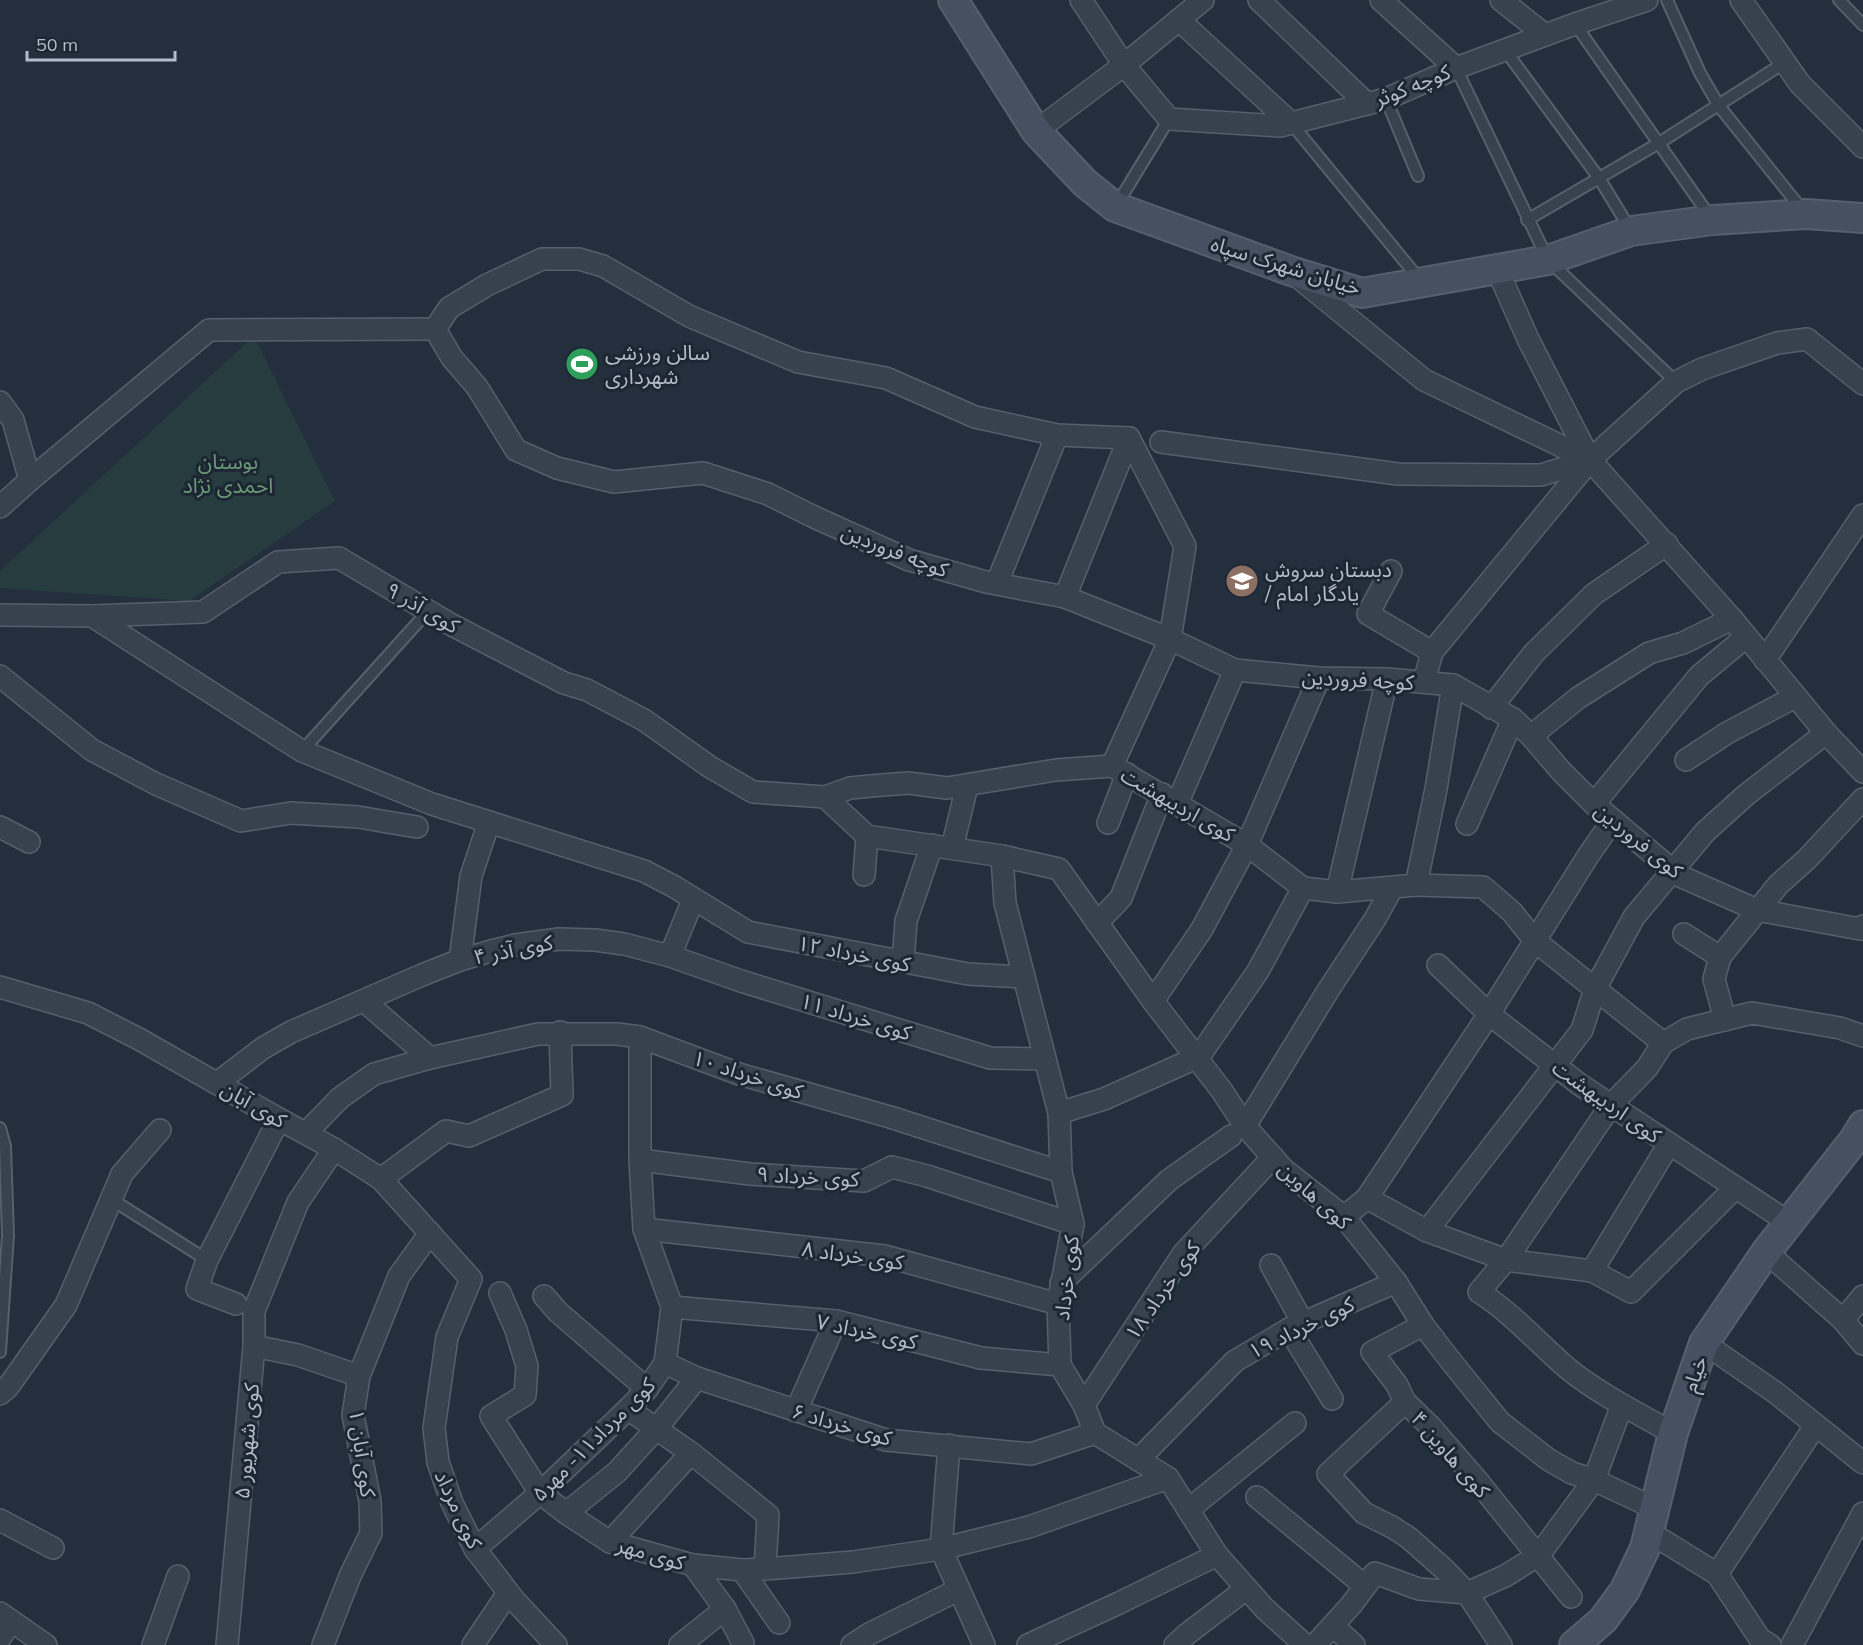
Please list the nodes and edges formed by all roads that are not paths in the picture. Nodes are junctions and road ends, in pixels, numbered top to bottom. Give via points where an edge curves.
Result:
1 (953, 0) edge
2 (1081, 0) edge
3 (1203, 0) edge
4 (1259, 0) edge
5 (1381, 0) edge
6 (1501, 0) edge
7 (1647, 0) edge
8 (1667, 0) edge
9 (1741, 0) edge
10 (1839, 0) edge
11 (1623, 3) edge
12 (1179, 20) junction
13 (1575, 24) junction
14 (1863, 25) edge
15 (1545, 35) junction
16 (1505, 50) junction
17 (1784, 63) junction
18 (1124, 65) junction
19 (1456, 68) junction
20 (1377, 101) junction
21 (1719, 106) junction
22 (1169, 119) junction
23 (1291, 123) junction
24 (1036, 131) junction
25 (1659, 143) junction
26 (1863, 147) edge
27 (1419, 176) dead end
28 (1599, 178) junction
29 (1115, 207) junction
30 (1806, 214) junction
31 (1863, 218) edge
32 (1527, 220) junction
33 (1713, 220) junction
34 (1631, 231) junction
35 (1548, 260) junction
36 (1497, 269) junction
37 (1291, 271) junction
38 (1422, 282) junction
39 (435, 329) junction
40 (1677, 382) junction
41 (1863, 384) edge
42 (0, 402) edge
43 (1056, 435) junction
44 (1129, 438) junction
45 (1161, 442) dead end
46 (1590, 460) junction
47 (30, 480) junction
48 (0, 507) edge
49 (1863, 515) edge
50 (1667, 544) junction
51 (1391, 571) dead end
52 (997, 583) junction
53 (1065, 597) junction
54 (429, 610) junction
55 (0, 615) edge
56 (92, 616) junction
57 (1732, 619) junction
58 (1746, 637) junction
59 (1170, 639) junction
60 (1432, 652) junction
61 (1765, 660) junction
62 (1235, 670) junction
63 (0, 676) edge
64 (1319, 678) junction
65 (1387, 679) junction
66 (1424, 682) junction
67 (1453, 685) junction
68 (1795, 697) junction
69 (1491, 708) junction
70 (1513, 719) junction
71 (1826, 733) junction
72 (1531, 736) junction
73 (302, 751) junction
74 (1686, 760) dead end
75 (1861, 765) edge
76 (1120, 770) junction
77 (968, 786) junction
78 (825, 797) junction
79 (1170, 799) junction
80 (1863, 799) edge
81 (1594, 804) junction
82 (1613, 820) junction
83 (489, 822) junction
84 (1108, 823) dead end
85 (1467, 824) dead end
86 (0, 827) edge
87 (417, 827) dead end
88 (867, 836) junction
89 (29, 842) dead end
90 (1246, 845) junction
91 (942, 846) junction
92 (1002, 856) junction
93 (1672, 870) junction
94 (864, 875) dead end
95 (1416, 885) junction
96 (1303, 888) junction
97 (1392, 888) junction
98 (1337, 892) junction
99 (693, 900) junction
100 (1757, 910) junction
101 (1097, 922) junction
102 (1862, 928) edge
103 (1684, 934) dead end
104 (1534, 941) junction
105 (670, 956) junction
106 (1720, 957) junction
107 (460, 960) junction
108 (903, 962) junction
109 (1438, 965) dead end
110 (1024, 977) junction
111 (0, 987) edge
112 (1595, 989) junction
113 (364, 1001) junction
114 (1153, 1001) junction
115 (1489, 1014) junction
116 (1725, 1020) junction
117 (560, 1032) junction
118 (1863, 1036) edge
119 (640, 1037) junction
120 (1663, 1043) junction
121 (430, 1058) junction
122 (1045, 1059) junction
123 (1192, 1060) junction
124 (1556, 1065) junction
125 (217, 1083) junction
126 (1611, 1105) junction
127 (1059, 1113) junction
128 (279, 1119) junction
129 (0, 1128) edge
130 (160, 1130) dead end
131 (1238, 1131) junction
132 (306, 1133) junction
133 (1860, 1137) edge
134 (1670, 1144) junction
135 (334, 1149) junction
136 (1273, 1156) junction
137 (640, 1160) junction
138 (1060, 1172) junction
139 (381, 1179) junction
140 (1735, 1188) junction
141 (1367, 1198) junction
142 (111, 1200) junction
143 (1344, 1217) junction
144 (1788, 1222) junction
145 (1073, 1224) junction
146 (644, 1229) junction
147 (1427, 1230) junction
148 (429, 1233) junction
149 (1766, 1252) junction
150 (207, 1260) junction
151 (1506, 1260) junction
152 (1271, 1265) dead end
153 (1592, 1271) junction
154 (471, 1279) joint
155 (1061, 1282) junction
156 (1396, 1282) junction
157 (500, 1293) dead end
158 (544, 1296) dead end
159 (1863, 1296) edge
160 (236, 1304) dead end
161 (1058, 1304) junction
162 (672, 1307) junction
163 (1843, 1320) junction
164 (836, 1321) junction
165 (1423, 1325) junction
166 (1296, 1326) junction
167 (1704, 1343) junction
168 (1863, 1344) edge
169 (254, 1346) junction
170 (0, 1352) edge
171 (665, 1363) junction
172 (1060, 1365) junction
173 (359, 1376) junction
174 (697, 1378) junction
175 (647, 1389) junction
176 (0, 1394) edge
177 (1332, 1399) dead end
178 (1405, 1402) junction
179 (1084, 1405) junction
180 (1622, 1405) junction
181 (628, 1409) junction
182 (796, 1411) junction
183 (1295, 1424) dead end
184 (1815, 1426) junction
185 (656, 1430) junction
186 (1095, 1433) junction
187 (1673, 1433) junction
188 (949, 1445) junction
189 (691, 1453) junction
190 (1138, 1460) junction
191 (1863, 1463) edge
192 (1168, 1478) junction
193 (1594, 1480) junction
194 (540, 1493) junction
195 (1257, 1497) dead end
196 (1188, 1510) junction
197 (566, 1513) junction
198 (1863, 1513) edge
199 (0, 1520) edge
200 (1653, 1520) junction
201 (610, 1542) junction
202 (53, 1548) dead end
203 (475, 1549) junction
204 (941, 1549) junction
205 (1217, 1555) junction
206 (1539, 1555) junction
207 (693, 1565) junction
208 (765, 1569) junction
209 (742, 1570) junction
210 (1717, 1574) junction
211 (177, 1576) dead end
212 (1365, 1586) junction
213 (1246, 1589) junction
214 (958, 1590) junction
215 (508, 1593) junction
216 (1467, 1593) junction
217 (1571, 1597) dead end
218 (725, 1609) junction
219 (779, 1623) dead end
220 (4, 1624) edge
221 (1333, 1626) junction
222 (743, 1643) dead end
223 (45, 1645) edge
224 (153, 1645) edge
225 (227, 1645) edge
226 (323, 1645) edge
227 (473, 1645) edge
228 (556, 1645) edge
229 (680, 1645) edge
230 (852, 1645) edge
231 (984, 1645) edge
232 (1028, 1645) edge
233 (1175, 1645) edge
234 (1305, 1645) edge
235 (1315, 1645) edge
236 (1354, 1645) edge
237 (1501, 1645) edge
238 (1574, 1645) edge
239 (1770, 1645) edge
240 (1792, 1645) edge

1 - 24 main road, خیابان شهرک سپاه
2 - 18 street
3 - 12 street
4 - 20 street
5 - 19 street
6 - 15 street
7 - 11 street, کوچه کوثر
8 - 21 lane
9 - 17 street
10 - 14 lane
11 - 13 street, کوچه کوثر
12 - 18 street
12 - 23 street
13 - 15 street, کوچه کوثر
13 - 25 lane
15 - 16 street, کوچه کوثر
16 - 19 street, کوچه کوثر
16 - 28 lane
17 - 21 lane
17 - 26 street
18 - 22 street
18 - 24 street
19 - 20 street, کوچه کوثر
19 - 32 lane
20 - 23 street, کوچه کوثر
20 - 27 lane
21 - 25 lane
21 - 30 lane
22 - 23 street, کوچه کوثر via 1280,126
22 - 29 lane
23 - 38 lane
24 - 29 main road, خیابان شهرک سپاه via 1085,183
25 - 28 lane
25 - 33 lane
28 - 32 lane
28 - 34 lane
29 - 37 main road, خیابان شهرک سپاه
30 - 31 main road, خیابان شهرک سپاه
30 - 33 main road, خیابان شهرک سپاه
32 - 35 lane
33 - 34 main road, خیابان شهرک سپاه
34 - 35 main road, خیابان شهرک سپاه
35 - 36 main road, خیابان شهرک سپاه
35 - 40 lane
36 - 38 main road, خیابان شهرک سپاه
36 - 46 street
37 - 38 main road, خیابان شهرک سپاه via 1362,293
37 - 46 street via 1424,380
39 - 43 street via 449,308 487,285 542,259 579,259 603,266 689,316 798,362 886,378 975,417
39 - 47 street via 209,330
39 - 52 street, کوچه فروردین via 516,450 557,468 614,482 703,473 768,494 909,560
40 - 41 street via 1702,369 1777,344 1807,339
40 - 46 street
42 - 47 street via 13,420
43 - 44 street
43 - 52 street
44 - 53 street
44 - 59 street via 1185,546
45 - 46 street via 1398,474 1541,475
46 - 50 street
46 - 60 street
47 - 48 street
49 - 61 street
50 - 57 street
50 - 69 street via 1594,594 1534,653
51 - 60 street via 1368,614
52 - 53 street, کوچه فروردین
53 - 59 street, کوچه فروردین
54 - 56 street, کوی آذر ۹ via 339,558 278,562 203,612
54 - 73 lane
54 - 78 street, کوی آذر ۹ via 645,720 710,767 753,792
55 - 56 street, کوی آذر ۹
56 - 73 street, کوی خرداد ۱۲
57 - 58 street
57 - 72 street via 1683,643 1649,653 1578,698
58 - 61 street
58 - 81 street via 1699,676
59 - 62 street, کوچه فروردین
59 - 76 street
60 - 66 street
61 - 68 street
62 - 64 street, کوچه فروردین
62 - 79 street
63 - 87 street via 92,750 156,784 241,821 291,813 358,817
64 - 65 street, کوچه فروردین
64 - 90 street
65 - 66 street, کوچه فروردین
65 - 98 street
66 - 67 street, کوچه فروردین
67 - 69 street, کوی فروردین
67 - 95 street
68 - 71 street
68 - 74 street
69 - 70 street, کوی فروردین
70 - 72 street, کوی فروردین
70 - 85 street
71 - 75 street
71 - 93 street via 1746,795 1705,832
72 - 81 street, کوی فروردین
73 - 83 street, کوی خرداد ۱۲ via 432,804
76 - 77 street, کوی اردیبهشت via 1056,770
76 - 79 street, کوی اردیبهشت
76 - 84 street
77 - 78 street, کوی اردیبهشت via 908,783 850,788
77 - 91 street
78 - 88 street
79 - 90 street, کوی اردیبهشت
79 - 101 street via 1121,898
80 - 100 street
81 - 82 street, کوی فروردین
82 - 93 street, کوی فروردین
82 - 104 street
83 - 99 street, کوی خرداد ۱۲ via 644,871
83 - 107 street via 471,876
86 - 89 street
88 - 91 street, کوی هاوین
88 - 94 street
90 - 96 street, کوی اردیبهشت
90 - 114 street via 1202,929
91 - 92 street, کوی هاوین
91 - 108 street via 906,921
92 - 101 street, کوی هاوین via 1059,869
92 - 110 street, کوی خرداد via 1005,903
93 - 100 street, کوی فروردین
93 - 112 street via 1634,917
95 - 97 street
95 - 104 street via 1483,887 1512,912
96 - 98 street
96 - 123 street via 1258,971
97 - 98 street
97 - 131 street
99 - 105 street
99 - 108 street, کوی خرداد ۱۲ via 748,932
100 - 102 street, کوی فروردین
100 - 106 street
101 - 114 street, کوی هاوین
103 - 106 street
104 - 112 street
104 - 115 street
105 - 107 street, کوی آذر ۴ via 624,944 559,939 515,945
105 - 122 street, کوی خرداد ۱۱ via 990,1058
106 - 116 street via 1714,979
107 - 113 street, کوی آذر ۴
108 - 110 street, کوی خرداد ۱۲ via 968,974
109 - 115 street, کوی اردیبهشت
110 - 122 street, کوی خرداد
111 - 125 street, کوی آبان via 88,1013
112 - 120 street
112 - 124 street via 1582,1030
113 - 121 street
113 - 125 street, کوی آذر ۴ via 278,1039
114 - 123 street, کوی هاوین
115 - 124 street, کوی اردیبهشت
115 - 141 street
116 - 118 street via 1752,1013 1840,1028
116 - 120 street via 1687,1029
117 - 119 street, کوی خرداد ۱۰
117 - 121 street, کوی خرداد ۱۰
117 - 139 street via 562,1095 470,1136 446,1131
119 - 137 street
119 - 138 street, کوی خرداد ۱۰ via 739,1074
120 - 126 street via 1647,1068
121 - 132 street, کوی خرداد ۱۰ via 374,1074 340,1098
122 - 127 street, کوی خرداد
123 - 127 street via 1104,1099
123 - 131 street, کوی هاوین
124 - 126 street, کوی اردیبهشت
124 - 147 street
125 - 128 street, کوی آبان
126 - 134 street, کوی اردیبهشت
126 - 151 street
127 - 138 street, کوی خرداد
128 - 132 street, کوی آبان
128 - 150 street
129 - 170 lane via 5,1146 8,1235
130 - 142 street via 122,1174
131 - 136 street, کوی هاوین
131 - 155 street via 1169,1180
132 - 135 street, کوی آبان
133 - 144 main road, خیام
134 - 140 street, کوی اردیبهشت
134 - 153 street
135 - 139 street, کوی آبان
135 - 169 street, کوی شهریور ۵ via 298,1202 285,1234 254,1311
136 - 143 street, کوی هاوین via 1283,1169
136 - 179 street, کوی خرداد ۱۸ via 1183,1254
137 - 145 street, کوی خرداد ۹ via 750,1174 864,1182 892,1167
137 - 146 street
138 - 145 street, کوی خرداد
139 - 148 street, کوی آبان
140 - 144 street, کوی اردیبهشت
140 - 153 street via 1632,1292
141 - 143 street
141 - 147 street
142 - 150 lane
142 - 176 street via 66,1305
143 - 156 street, کوی هاوین
144 - 149 main road, خیام
145 - 155 street, کوی خرداد
146 - 161 street, کوی خرداد ۸ via 885,1256
146 - 162 street
147 - 151 street
148 - 154 street, کوی آبان
148 - 173 street, کوی آبان ۱ via 399,1276
149 - 163 street
149 - 167 main road, خیام
150 - 160 street via 197,1289
151 - 153 street
151 - 180 street via 1479,1292 1502,1306 1569,1369
152 - 166 street
154 - 203 street, کوی مرداد via 447,1337 434,1428 445,1483
155 - 161 street, کوی خرداد
156 - 165 street, کوی هاوین
156 - 166 street, کوی خرداد ۱۹
157 - 194 street, کوی مهر via 516,1330 527,1376 525,1395 491,1416
158 - 175 street
159 - 163 street
161 - 172 street, کوی خرداد
162 - 164 street, کوی خرداد ۷
162 - 171 street, کوی مرداد۱۱- مهر۵
163 - 168 street
164 - 172 street, کوی خرداد ۷ via 981,1358
164 - 182 street
165 - 178 street, کوی هاوین ۴ via 1372,1352
165 - 193 street, کوی هاوین via 1500,1422 1549,1460
166 - 177 street
166 - 190 street, کوی خرداد ۱۹ via 1235,1361
167 - 184 street via 1776,1393
167 - 187 main road, خیام
169 - 173 street via 298,1355
169 - 225 street, کوی شهریور ۵
171 - 174 street, کوی خرداد ۶
171 - 175 street, کوی مرداد۱۱- مهر۵
172 - 179 street, کوی خرداد
173 - 226 street, کوی آبان ۱ via 353,1415 370,1501 371,1533
174 - 182 street, کوی خرداد ۶
174 - 185 street
175 - 181 street, کوی مرداد۱۱- مهر۵
178 - 206 street, کوی هاوین ۴
178 - 216 street via 1328,1474 1364,1513 1409,1538
179 - 186 street, کوی خرداد
180 - 187 street
180 - 193 street
181 - 185 street
181 - 194 street, کوی مرداد۱۱- مهر۵
182 - 188 street, کوی خرداد ۶ via 886,1440
183 - 196 street
184 - 191 street
184 - 210 street
185 - 189 street
185 - 197 street via 617,1472
186 - 188 street, کوی خرداد ۶ via 1030,1454
186 - 190 street
187 - 200 main road, خیام
188 - 204 street
189 - 201 street
189 - 208 street via 768,1515
190 - 192 street
192 - 196 street
192 - 204 street, کوی مهر via 1029,1527
193 - 200 street, کوی هاوین
193 - 206 street
194 - 197 street, کوی مهر
194 - 203 street, کوی مرداد۱۱- مهر۵
195 - 212 street
196 - 205 street
197 - 201 street, کوی مهر
198 - 240 street
199 - 202 street
200 - 210 street, کوی هاوین
200 - 238 main road, خیام via 1625,1590 1604,1620
201 - 207 street, کوی مهر
203 - 215 street, کوی مرداد
204 - 208 street, کوی مهر
204 - 214 street
205 - 213 street
205 - 232 street
206 - 216 street
206 - 217 street, کوی هاوین ۴
207 - 209 street, کوی مهر
207 - 218 street
208 - 209 street, کوی مهر
209 - 219 street
210 - 239 street via 1760,1640
211 - 224 street
212 - 216 street via 1375,1573 1419,1589
212 - 221 street
213 - 233 street
213 - 234 street
214 - 230 street
214 - 231 street
215 - 227 street
215 - 228 street, کوی مرداد
216 - 237 street
218 - 222 street
218 - 229 street
220 - 223 street
221 - 235 street
221 - 236 street

